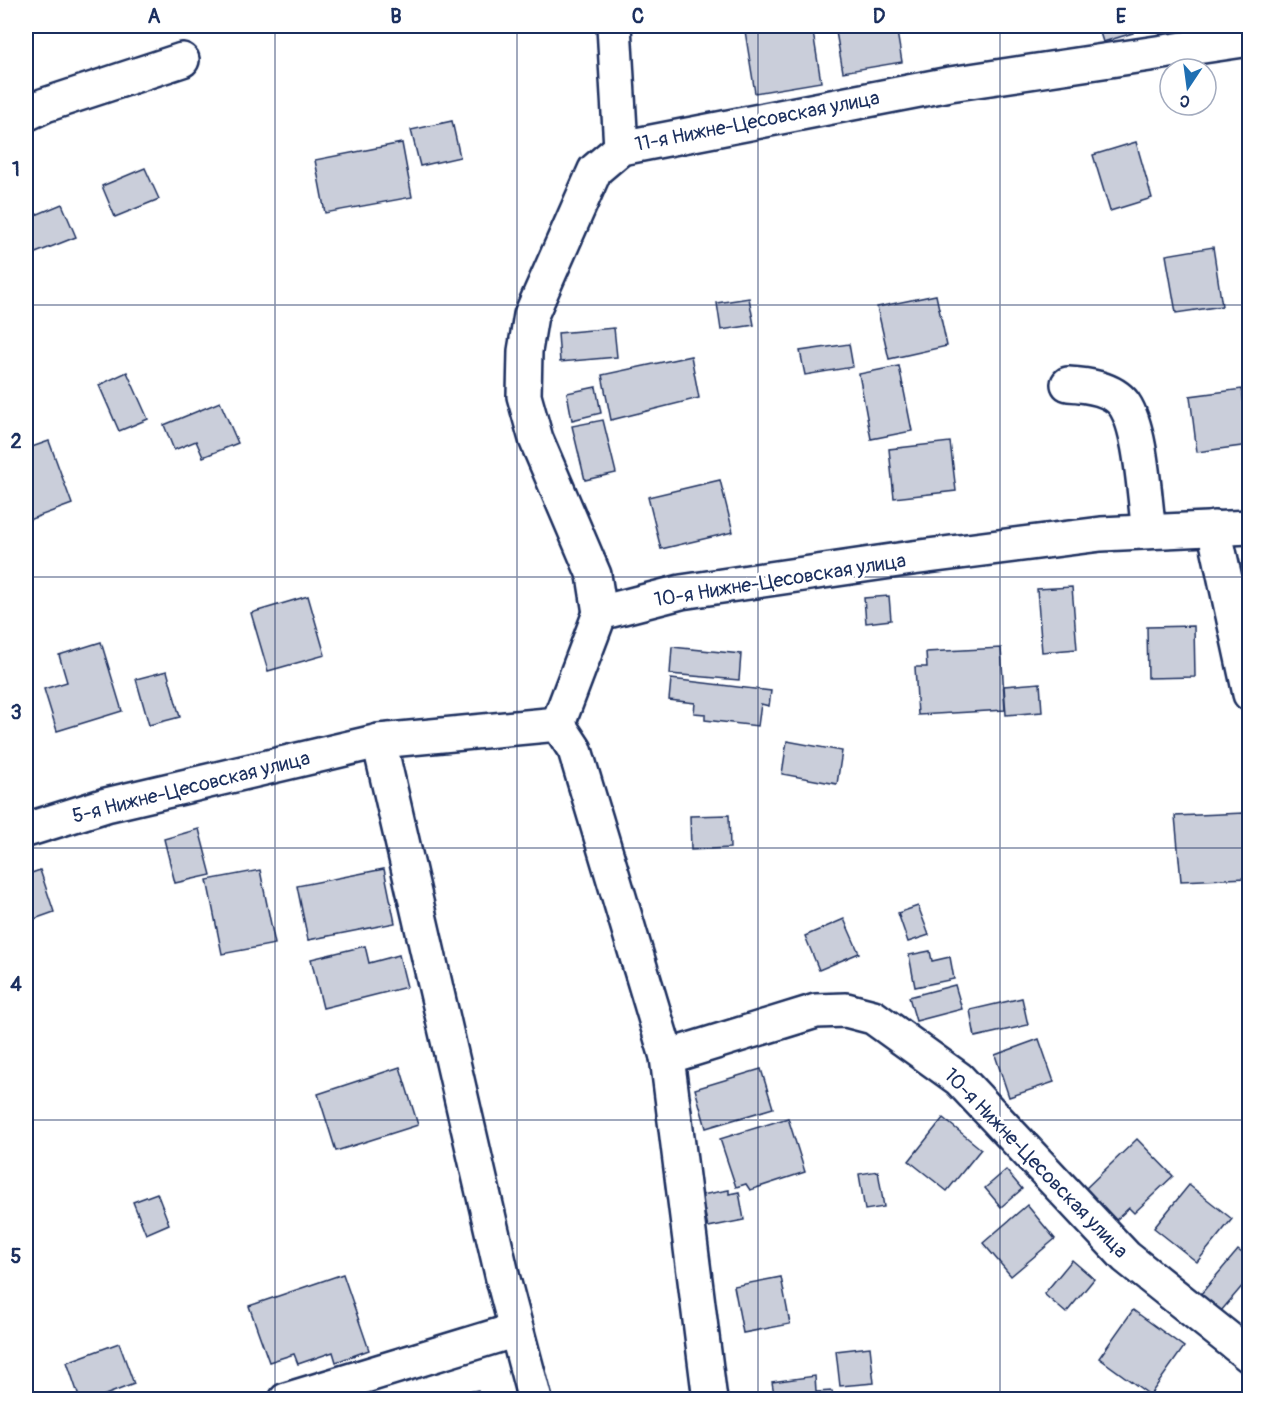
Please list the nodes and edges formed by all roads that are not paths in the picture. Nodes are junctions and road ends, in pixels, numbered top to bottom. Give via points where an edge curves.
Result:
1 (614, 26) edge
2 (1250, 39) edge
3 (182, 60) dead end
4 (26, 114) edge
5 (621, 148) junction
6 (1068, 384) dead end
7 (1250, 527) edge
8 (1214, 528) junction
9 (1149, 531) junction
10 (600, 613) junction
11 (1250, 694) edge
12 (558, 724) junction
13 (368, 743) junction
14 (26, 830) edge
15 (668, 1057) junction
16 (516, 1330) junction
17 (1250, 1356) edge
18 (286, 1400) edge
19 (535, 1400) edge
20 (710, 1400) edge

1 - 5 street
2 - 5 street, 11-я Нижне-Цесовская улица via 950,84
3 - 4 street
5 - 10 street, 11-я Нижне-Цесовская улица via 595,170 531,315 525,351 524,396 536,438 594,575
6 - 9 street via 1095,387 1123,402 1136,433
7 - 8 street, 10-я Нижне-Цесовская улица
8 - 9 street, 10-я Нижне-Цесовская улица
8 - 11 street
9 - 10 street, 10-я Нижне-Цесовская улица via 1006,546 681,592
10 - 12 street
12 - 13 street, 5-я Нижне-Цесовская улица
12 - 15 street via 575,750
13 - 14 street, 5-я Нижне-Цесовская улица via 106,805
13 - 16 street
15 - 17 street, 10-я Нижне-Цесовская улица via 816,1011 846,1010 873,1017 959,1079 1126,1257
15 - 20 street
16 - 18 street
16 - 19 street

